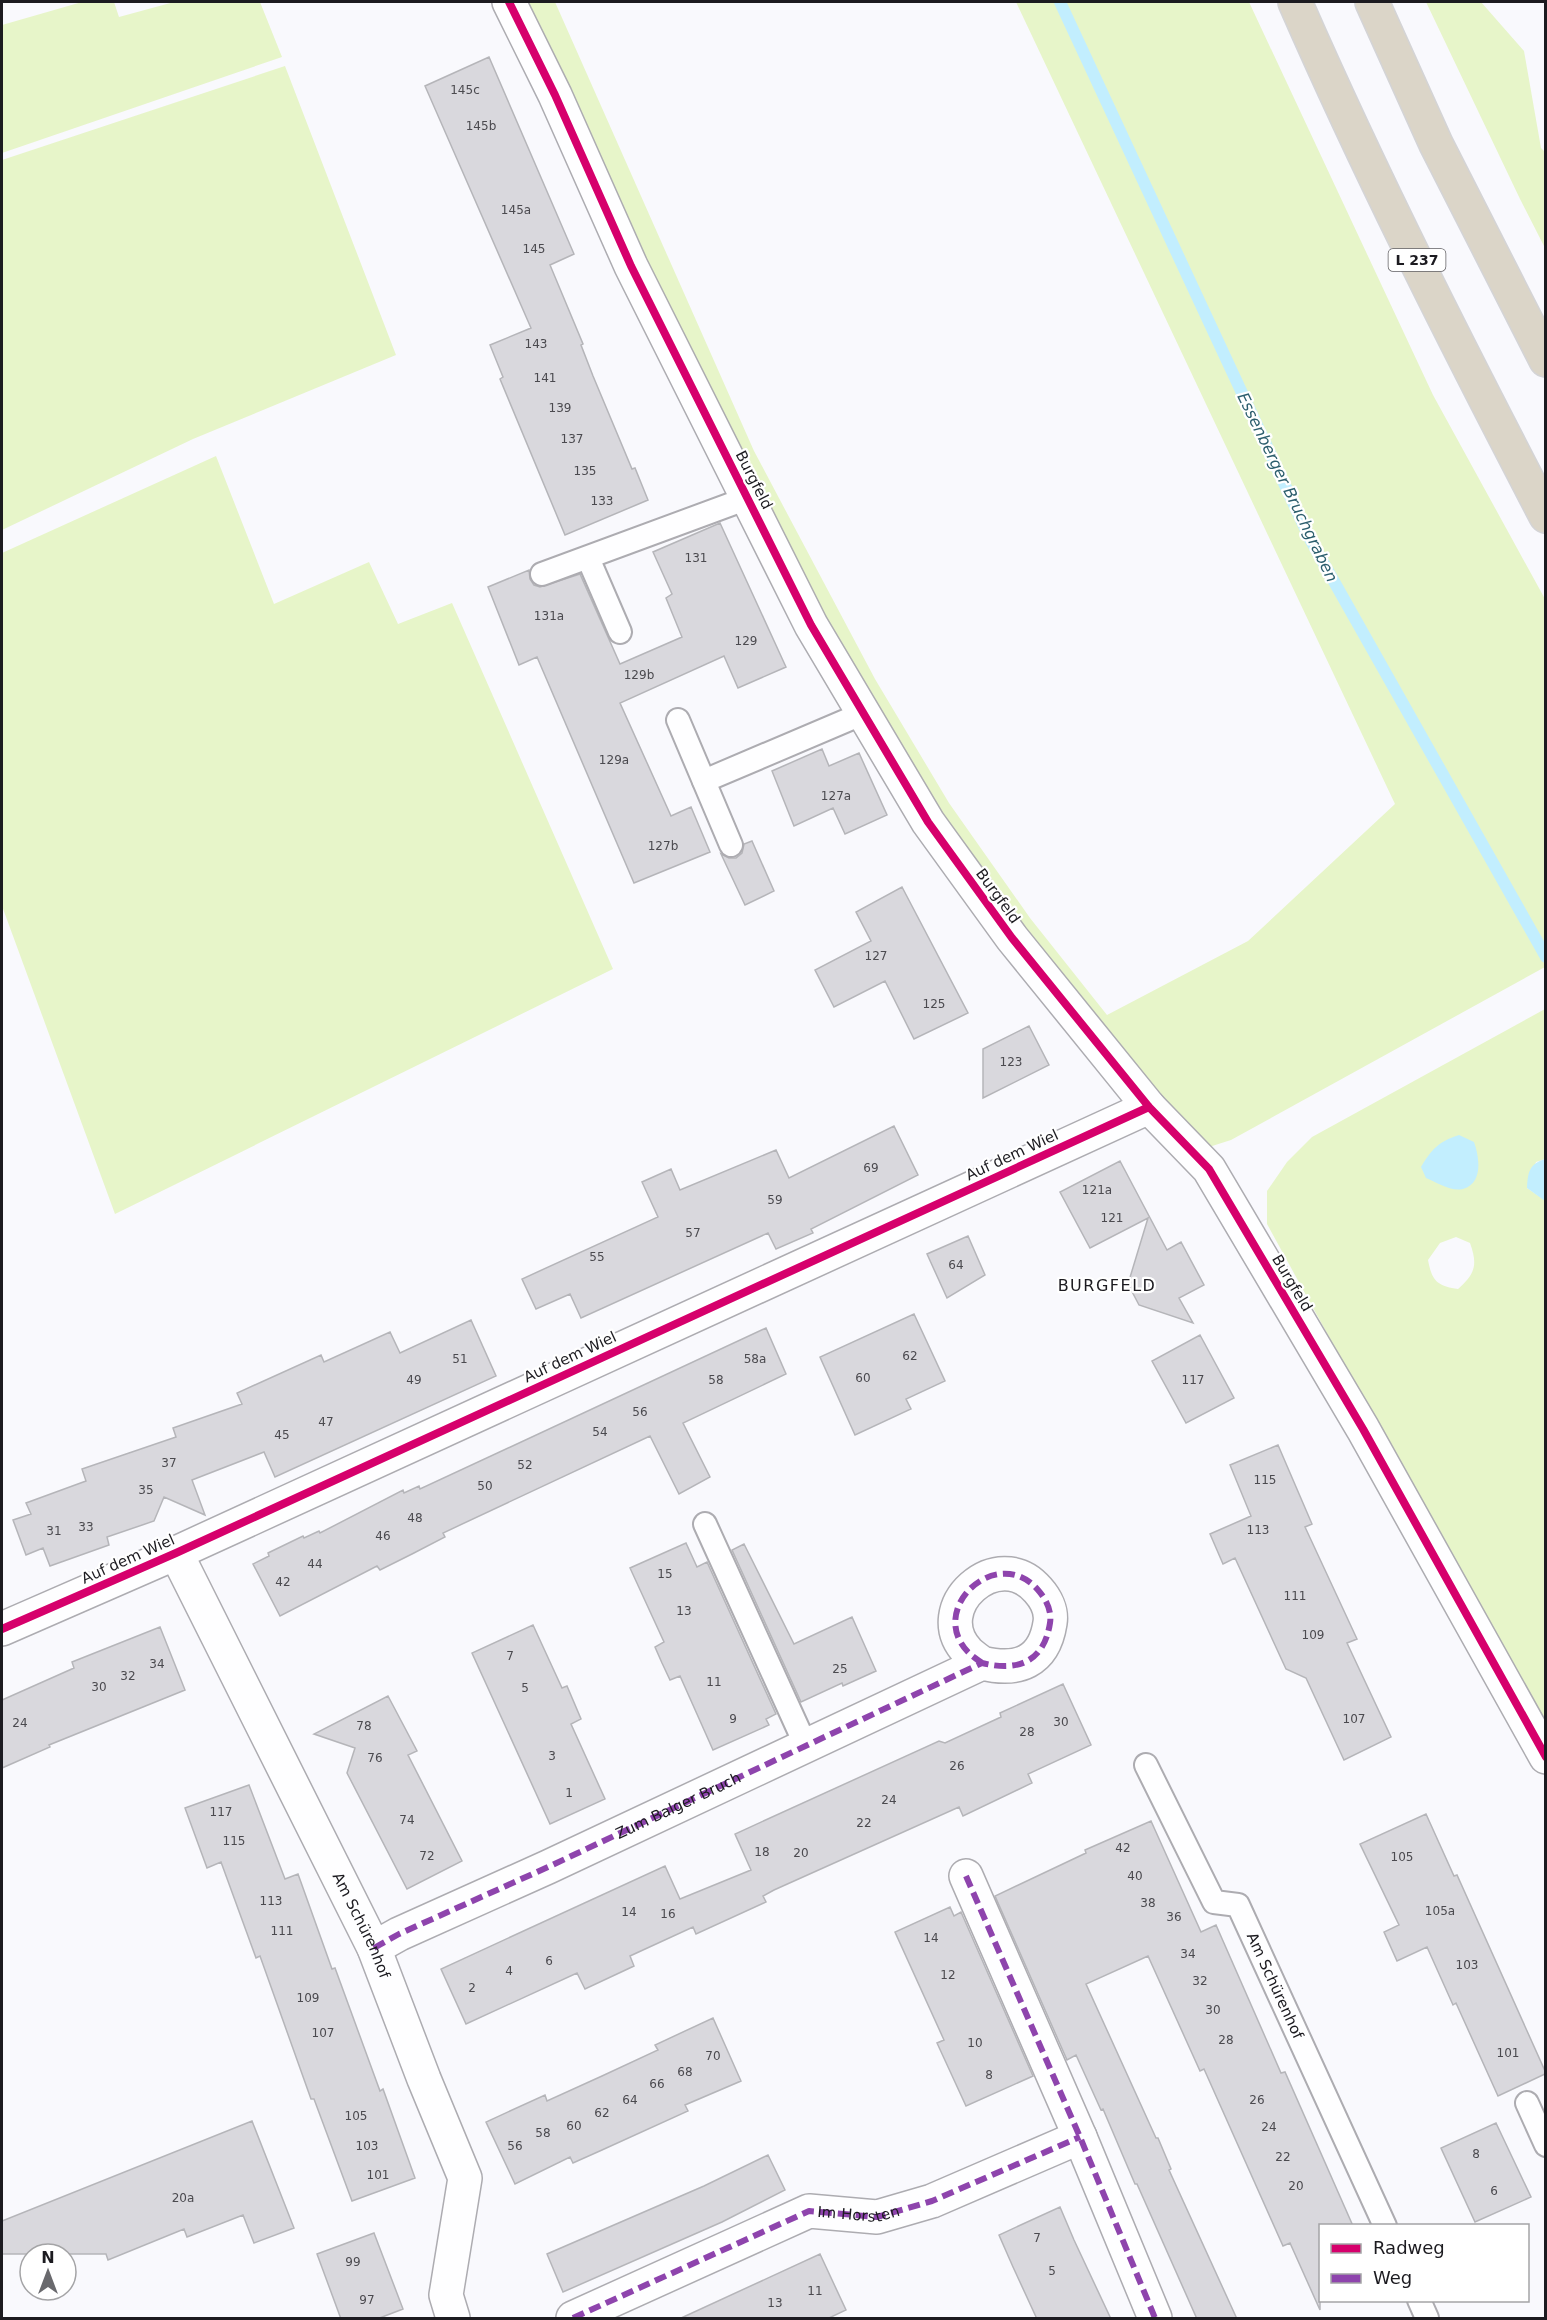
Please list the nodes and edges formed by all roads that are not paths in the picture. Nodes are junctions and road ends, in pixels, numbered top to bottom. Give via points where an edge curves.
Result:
1 (509, 2) edge
2 (1295, 2) edge
3 (1372, 2) edge
4 (1545, 360) edge
5 (748, 498) junction
6 (1545, 516) edge
7 (588, 558) junction
8 (542, 574) dead end
9 (620, 632) dead end
10 (864, 713) junction
11 (678, 720) dead end
12 (704, 781) junction
13 (731, 845) dead end
14 (1149, 1107) junction
15 (705, 1524) dead end
16 (176, 1553) junction
17 (2, 1629) edge
18 (982, 1663) dead end
19 (806, 1746) junction
20 (1545, 1757) edge
21 (1146, 1765) dead end
22 (966, 1876) dead end
23 (374, 1948) junction
24 (1527, 2103) dead end
25 (1080, 2137) junction
26 (1545, 2145) edge
27 (1384, 2224) edge
28 (1419, 2302) edge
29 (453, 2319) edge
30 (573, 2319) edge
31 (1155, 2319) edge
32 (1427, 2319) edge

1 - 5 street, Burgfeld via 631,266
2 - 6 highway, L 237 via 1337,97
3 - 4 highway via 1436,144
5 - 7 lane
5 - 10 street, Burgfeld via 811,625
7 - 8 lane
7 - 9 lane
10 - 12 lane
10 - 14 street, Burgfeld via 928,822 1012,938
11 - 12 lane
12 - 13 lane
14 - 16 street, Auf dem Wiel
14 - 20 street, Burgfeld via 1209,1169 1363,1429
15 - 19 lane
16 - 17 street, Auf dem Wiel
16 - 23 street, Am Schürenhof
18 - 19 street, Zum Balger Bruch
19 - 23 street, Zum Balger Bruch
21 - 27 lane, Am Schürenhof via 1214,1902 1238,1905
22 - 25 street
23 - 29 street, Am Schürenhof via 465,2178 446,2295
24 - 26 lane
25 - 30 street, Im Horsten via 932,2201 888,2214 877,2217 809,2211
25 - 31 street
28 - 32 lane

